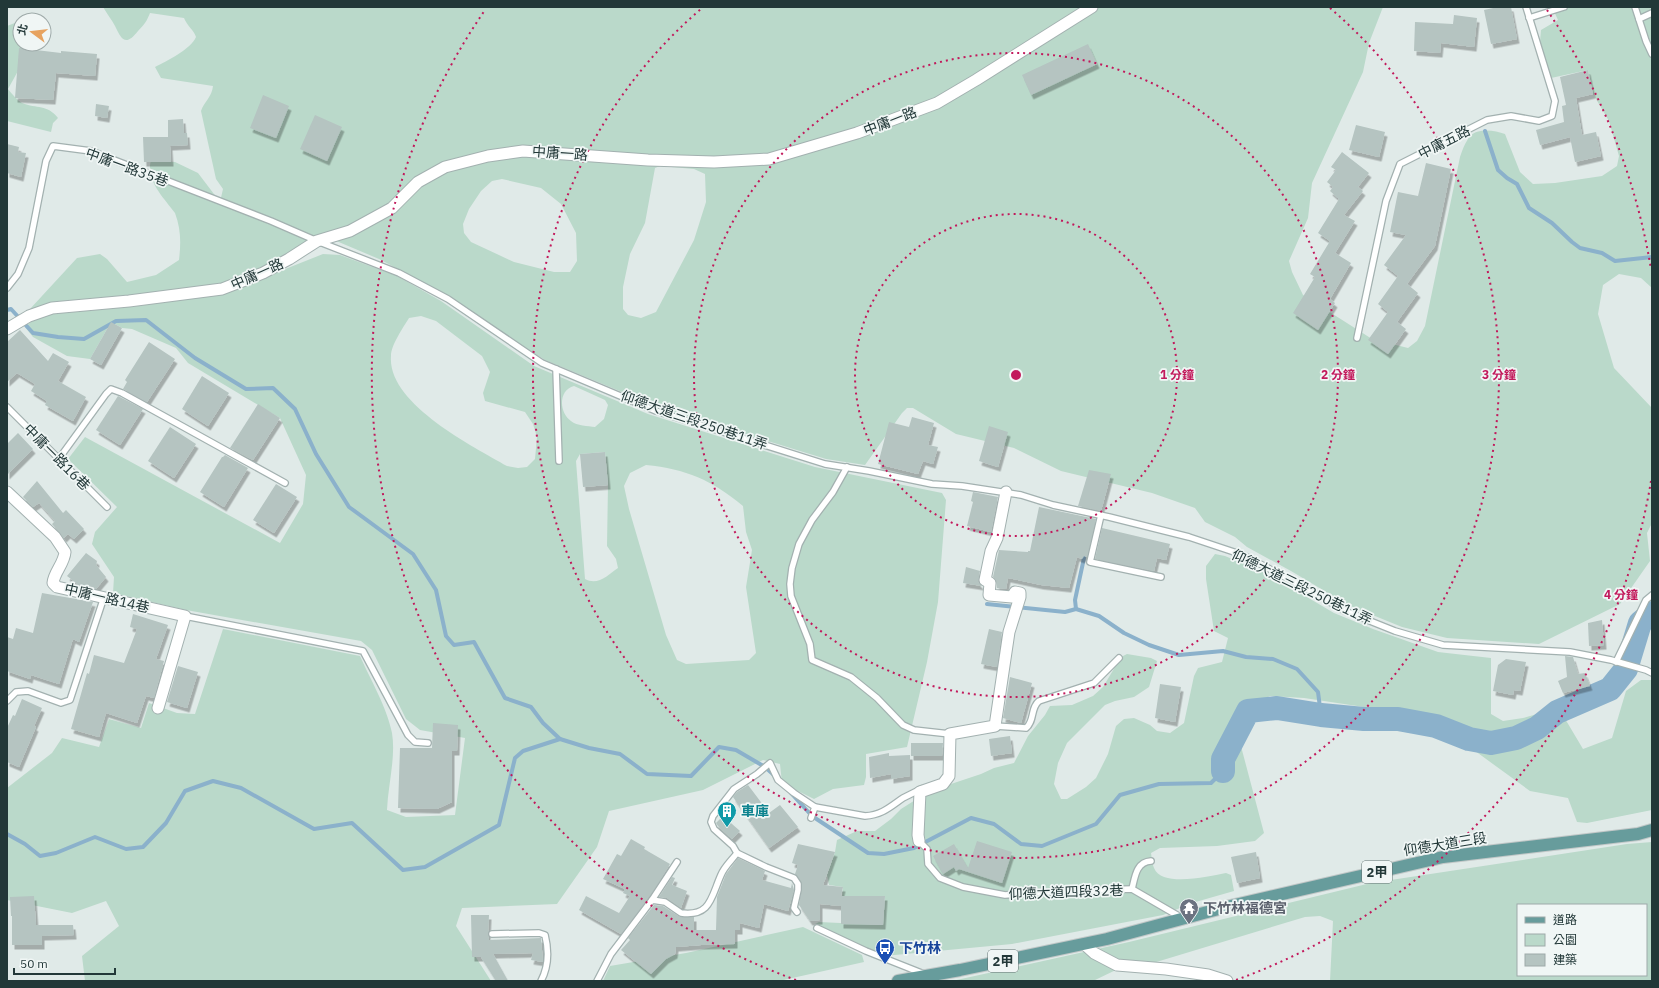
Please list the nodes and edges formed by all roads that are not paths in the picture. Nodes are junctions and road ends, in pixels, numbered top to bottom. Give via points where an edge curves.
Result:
1 (1092, 7) edge
2 (1526, 7) edge
3 (1564, 7) edge
4 (1635, 7) edge
5 (1652, 13) edge
6 (1529, 18) junction
7 (1639, 19) junction
8 (1652, 54) edge
9 (317, 241) junction
10 (7, 288) edge
11 (10, 328) edge
12 (1357, 338) dead end
13 (556, 369) junction
14 (7, 407) edge
15 (58, 460) junction
16 (559, 461) dead end
17 (847, 467) junction
18 (285, 483) dead end
19 (7, 492) edge
20 (1006, 492) junction
21 (107, 507) dead end
22 (1101, 515) junction
23 (1161, 577) dead end
24 (1652, 595) edge
25 (104, 597) junction
26 (185, 616) junction
27 (1119, 658) dead end
28 (1619, 662) junction
29 (1652, 673) edge
30 (7, 701) edge
31 (158, 708) dead end
32 (995, 726) junction
33 (950, 734) junction
34 (428, 743) dead end
35 (943, 784) junction
36 (815, 808) junction
37 (811, 818) dead end
38 (1652, 830) edge
39 (919, 841) joint
40 (737, 853) junction
41 (1151, 861) dead end
42 (677, 862) dead end
43 (1132, 889) junction
44 (652, 900) junction
45 (797, 912) dead end
46 (1182, 918) junction
47 (817, 928) dead end
48 (492, 934) dead end
49 (1084, 944) junction
50 (929, 976) junction
51 (541, 981) edge
52 (597, 981) edge
53 (898, 981) edge
54 (1227, 981) edge

1 - 9 street, 中庸一路 via 937,103 857,133 769,159 714,162 648,160 524,151 488,156 445,166 418,182 392,208 350,231
2 - 6 lane, 中庸五路
3 - 6 lane
4 - 7 lane
5 - 7 lane
6 - 12 lane, 中庸五路 via 1555,101 1552,116 1539,121 1511,116 1487,120 1400,164 1386,201
7 - 8 lane
9 - 10 lane, 中庸一路35巷 via 91,151 53,146 46,161 28,248 18,274
9 - 11 street, 中庸一路 via 263,274 222,289 52,308 29,316
9 - 13 lane, 仰德大道三段250巷11弄 via 399,273 448,299 542,363
13 - 16 lane
13 - 17 lane, 仰德大道三段250巷11弄 via 656,411 825,464
14 - 15 lane, 中庸一路16巷
15 - 18 lane via 111,389
15 - 21 lane, 中庸一路16巷
17 - 20 lane, 仰德大道三段250巷11弄 via 932,484
17 - 33 lane via 833,492 812,520 799,544 792,568 791,596 810,644 812,660 851,677 903,725 914,730
19 - 25 street, 中庸一路14巷 via 55,536 66,552 53,583 57,587
20 - 22 lane, 仰德大道三段250巷11弄
20 - 32 street via 985,580 990,583 989,595 1012,597 1015,592 1020,593 1020,597 1009,632
22 - 23 lane via 1090,562
22 - 28 lane, 仰德大道三段250巷11弄 via 1189,537 1243,555 1345,611 1395,631 1443,645 1570,652
24 - 28 lane via 1646,600
25 - 26 street, 中庸一路14巷
25 - 30 lane via 70,700 61,703 28,691 16,692
26 - 31 street
26 - 34 lane via 363,651 408,735 415,742
27 - 32 lane via 1094,683 1039,701 1026,728
28 - 29 lane, 仰德大道三段250巷11弄
32 - 33 street
33 - 35 street via 949,776
35 - 36 lane via 904,797 885,812 873,816
35 - 39 street via 920,792
36 - 37 lane
36 - 40 lane via 778,780 770,763 734,790 713,816 711,822 714,829 734,846
38 - 46 main road, 仰德大道三段 / 2甲 via 1638,834 1443,857
39 - 43 lane, 仰德大道四段32巷 via 927,849 928,864 940,878 963,887 1004,895
40 - 44 lane via 721,874 709,905 704,910 693,914 681,913 665,902
40 - 45 lane via 794,878 798,884 794,908
41 - 43 lane, 仰德大道四段32巷 via 1140,864
42 - 44 lane
43 - 46 lane, 仰德大道四段32巷
44 - 52 lane via 611,954
46 - 49 main road, 仰德大道三段 / 2甲
47 - 50 lane
48 - 51 lane via 545,935 548,958
49 - 50 main road, 2甲
49 - 54 street via 1117,966 1166,968
50 - 53 main road, 2甲

